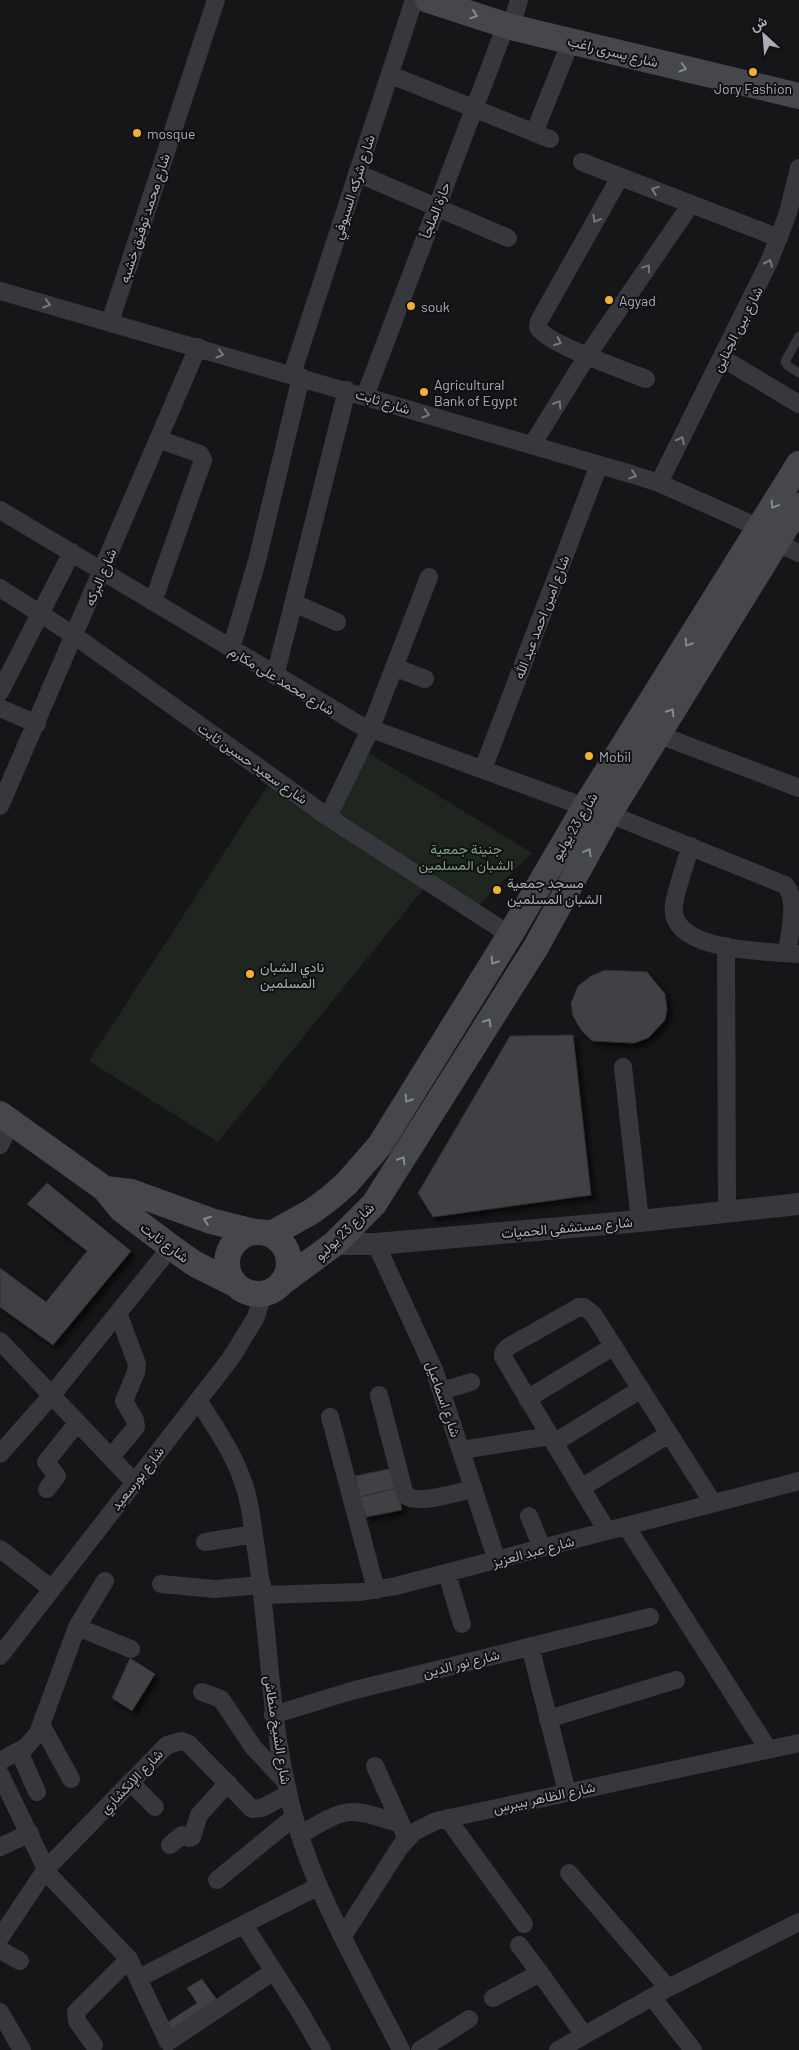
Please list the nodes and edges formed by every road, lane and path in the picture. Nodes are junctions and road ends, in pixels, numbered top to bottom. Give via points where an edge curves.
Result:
1 (216, 0) edge
2 (414, 0) edge
3 (428, 0) edge
4 (519, 0) edge
5 (509, 26) junction
6 (571, 41) junction
7 (391, 75) junction
8 (799, 96) edge
9 (474, 108) junction
10 (534, 132) junction
11 (550, 139) dead end
12 (582, 162) dead end
13 (799, 168) edge
14 (357, 173) junction
15 (620, 177) junction
16 (690, 204) junction
17 (437, 207) junction
18 (508, 238) dead end
19 (779, 238) junction
20 (0, 291) edge
21 (110, 322) junction
22 (799, 336) edge
23 (198, 347) junction
24 (587, 356) junction
25 (722, 358) junction
26 (799, 373) edge
27 (296, 376) junction
28 (646, 379) dead end
29 (346, 390) junction
30 (365, 396) junction
31 (799, 404) edge
32 (158, 439) junction
33 (532, 445) junction
34 (799, 464) edge
35 (599, 465) junction
36 (659, 483) junction
37 (799, 506) edge
38 (0, 510) edge
39 (779, 541) edge
40 (72, 552) junction
41 (102, 570) junction
42 (429, 577) dead end
43 (0, 588) edge
44 (153, 602) junction
45 (294, 602) junction
46 (40, 612) junction
47 (337, 622) dead end
48 (75, 636) junction
49 (231, 650) junction
50 (394, 667) junction
51 (275, 676) junction
52 (425, 679) dead end
53 (0, 692) edge
54 (0, 708) edge
55 (36, 724) junction
56 (370, 730) junction
57 (657, 734) junction
58 (483, 769) junction
59 (799, 788) edge
60 (0, 806) edge
61 (597, 810) junction
62 (328, 817) junction
63 (691, 846) junction
64 (510, 935) junction
65 (726, 946) junction
66 (793, 954) edge
67 (623, 1067) dead end
68 (6, 1118) edge
69 (0, 1145) edge
70 (363, 1166) junction
71 (386, 1186) junction
72 (106, 1189) junction
73 (799, 1204) edge
74 (311, 1212) junction
75 (727, 1212) junction
76 (640, 1221) junction
77 (262, 1233) junction
78 (334, 1244) junction
79 (376, 1244) junction
80 (171, 1247) junction
81 (234, 1283) junction
82 (274, 1288) junction
83 (118, 1312) junction
84 (0, 1341) edge
85 (614, 1346) junction
86 (471, 1382) dead end
87 (641, 1389) junction
88 (442, 1391) junction
89 (378, 1395) dead end
90 (52, 1396) junction
91 (527, 1399) junction
92 (198, 1400) junction
93 (330, 1417) dead end
94 (77, 1423) junction
95 (669, 1434) junction
96 (552, 1440) junction
97 (460, 1450) junction
98 (0, 1454) edge
99 (111, 1457) junction
100 (799, 1480) edge
101 (134, 1482) junction
102 (581, 1488) junction
103 (47, 1489) dead end
104 (474, 1489) junction
105 (712, 1503) junction
106 (529, 1516) dead end
107 (626, 1526) junction
108 (607, 1531) junction
109 (254, 1534) junction
110 (206, 1542) dead end
111 (542, 1548) junction
112 (0, 1549) edge
113 (496, 1561) junction
114 (447, 1574) junction
115 (104, 1581) dead end
116 (161, 1584) dead end
117 (52, 1589) junction
118 (262, 1590) junction
119 (376, 1590) junction
120 (650, 1616) dead end
121 (462, 1624) dead end
122 (77, 1627) junction
123 (530, 1646) junction
124 (131, 1649) dead end
125 (0, 1656) edge
126 (676, 1680) dead end
127 (202, 1692) dead end
128 (273, 1715) junction
129 (548, 1719) junction
130 (42, 1726) junction
131 (799, 1743) edge
132 (768, 1749) junction
133 (19, 1751) junction
134 (0, 1761) edge
135 (374, 1766) dead end
136 (0, 1774) edge
137 (71, 1779) dead end
138 (130, 1782) junction
139 (228, 1783) junction
140 (287, 1788) junction
141 (36, 1792) dead end
142 (567, 1792) junction
143 (155, 1807) dead end
144 (294, 1817) junction
145 (447, 1818) junction
146 (404, 1832) junction
147 (30, 1833) junction
148 (300, 1835) junction
149 (170, 1845) dead end
150 (0, 1847) edge
151 (46, 1868) junction
152 (569, 1873) dead end
153 (217, 1880) dead end
154 (319, 1886) junction
155 (799, 1922) edge
156 (244, 1924) junction
157 (524, 1924) dead end
158 (343, 1936) junction
159 (0, 1938) edge
160 (520, 1945) dead end
161 (0, 1950) edge
162 (128, 1959) junction
163 (20, 1961) dead end
164 (274, 1971) junction
165 (540, 1974) junction
166 (139, 1978) junction
167 (668, 1988) junction
168 (652, 1997) junction
169 (493, 1998) dead end
170 (0, 2012) edge
171 (469, 2019) dead end
172 (584, 2035) junction
173 (94, 2045) dead end
174 (168, 2046) edge
175 (22, 2050) edge
176 (322, 2050) edge
177 (401, 2050) edge
178 (420, 2050) edge
179 (558, 2050) edge
180 (693, 2050) edge

1 - 21 street, شارع محمد توفيق خشبه
2 - 7 street, شارع شركه السيوفي
3 -> 5 main road, شارع يسرى راغب
4 - 5 street, حارة الملجأ
5 - 6 main road, شارع يسرى راغب
5 - 9 street, حارة الملجأ
6 -> 8 main road, شارع يسرى راغب
6 - 10 street
7 - 9 street
7 - 14 street, شارع شركه السيوفي
9 - 10 street
9 - 17 street, حارة الملجأ
10 - 11 street
12 - 15 street
13 - 19 street, شارع بين الجناين
14 - 17 street
14 - 27 street, شارع شركه السيوفي
16 -> 15 street
15 -> 24 street via 539,321 538,327 544,336
16 - 19 street
24 -> 16 street
17 - 18 street
17 - 30 street, حارة الملجأ
25 -> 19 street, شارع بين الجناين
20 -> 21 street, شارع ثابت
21 - 23 street, شارع ثابت
22 - 26 lane via 786,359 786,364
23 -> 27 street, شارع ثابت
23 - 32 street, شارع البركه
24 - 28 street
33 -> 24 street
25 - 31 street
36 -> 25 street, شارع بين الجناين
27 - 29 street, شارع ثابت
27 - 49 street, شارع شركه السيوفي via 262,543
29 - 30 street, شارع ثابت
29 - 45 street
30 -> 33 street, شارع ثابت
32 - 41 street, شارع البركه
32 - 44 street via 200,454 203,460
33 - 35 street, شارع ثابت
34 -> 39 main road, شارع 23 يوليو
35 -> 36 street, شارع ثابت
35 - 58 street, شارع امين احمد عبد الله
36 - 39 street, شارع ثابت
37 - 39 main road, شارع 23 يوليو
38 - 40 street, شارع محمد على مكارم
57 -> 39 main road, شارع 23 يوليو
39 -> 61 main road, شارع 23 يوليو
40 - 41 street, شارع محمد على مكارم
40 - 46 street
41 - 44 street, شارع محمد على مكارم
41 - 48 street, شارع البركه
42 - 50 street
43 - 46 street, شارع سعيد حسين ثابت
44 - 49 street, شارع محمد على مكارم
45 - 47 street
45 - 51 street
46 - 48 street, شارع سعيد حسين ثابت
46 - 53 street
48 - 55 street, شارع البركه
48 - 62 street, شارع سعيد حسين ثابت
49 - 51 street, شارع محمد على مكارم
50 - 52 street
50 - 56 street
51 - 56 street, شارع محمد على مكارم
54 - 55 street
55 - 60 street, شارع البركه
56 - 58 street, شارع محمد على مكارم
56 - 62 street
57 - 59 street
57 - 61 main road, شارع 23 يوليو
58 - 61 street, شارع محمد على مكارم
61 - 63 street, شارع محمد على مكارم
61 - 64 main road, شارع 23 يوليو
71 -> 61 main road, شارع 23 يوليو via 536,947
62 - 64 street, شارع سعيد حسين ثابت
63 - 65 street via 674,906 678,924 691,937
63 - 66 street, شارع محمد على مكارم via 780,882 789,889
64 -> 70 main road, شارع 23 يوليو via 380,1145
65 - 66 street
65 - 75 street
67 - 76 street
68 - 69 street
68 - 72 main road, شارع ثابت
70 - 71 main road
70 - 74 main road, شارع 23 يوليو
71 - 78 main road, شارع 23 يوليو via 374,1204
77 -> 72 main road, شارع ثابت via 211,1221 132,1192
72 - 80 main road, شارع ثابت via 122,1210
73 - 75 street, شارع مستشفى الحميات
74 - 77 main road, شارع 23 يوليو
74 - 78 main road
75 - 76 street, شارع مستشفى الحميات
76 - 79 street, شارع مستشفى الحميات
77 - 81 main road via 245,1235 231,1248 227,1266
77 - 82 main road via 279,1239 288,1255 288,1273
78 - 79 street, شارع مستشفى الحميات
78 - 82 main road, شارع 23 يوليو
79 - 88 street, شارع اسماعيل via 422,1339
80 - 81 main road, شارع ثابت via 195,1264
80 - 83 street
81 - 82 main road via 247,1292
82 - 92 street, شارع بورسعيد via 244,1340
83 - 90 street
83 - 99 street via 137,1364 124,1400 136,1427
84 - 90 street
85 - 87 street
85 - 91 street
85 - 91 street via 589,1310 579,1307 505,1349 504,1362
86 - 88 street
87 - 95 street
87 - 96 street
88 - 97 street, شارع اسماعيل
89 - 104 street via 405,1495 419,1500
90 - 94 street
90 - 98 street
91 - 96 street
92 - 101 street, شارع بورسعيد
92 - 109 street, شارع الشيخ منطاش via 242,1479
93 - 119 street
94 - 99 street
94 - 103 street via 46,1462 57,1476
95 - 102 street
95 - 105 street
96 - 97 street
96 - 102 street
97 - 104 street, شارع اسماعيل
99 - 101 street
100 - 105 street, شارع عبد العزيز
101 - 117 street, شارع بورسعيد
102 - 108 street
104 - 113 street, شارع اسماعيل
105 - 107 street, شارع عبد العزيز
106 - 111 street
107 - 108 street, شارع عبد العزيز
107 - 132 street
108 - 111 street, شارع عبد العزيز
109 - 110 street
109 - 118 street, شارع الشيخ منطاش
111 - 113 street, شارع عبد العزيز
112 - 117 street
113 - 114 street, شارع عبد العزيز
114 - 119 street, شارع عبد العزيز
114 - 121 street
115 - 122 street
116 - 118 street, شارع عبد العزيز
117 - 125 street, شارع بورسعيد
118 - 119 street, شارع عبد العزيز
118 - 128 street, شارع الشيخ منطاش
120 - 123 street, شارع نور الدين
122 - 124 street
122 - 130 street
123 - 128 street, شارع نور الدين via 351,1691
123 - 129 street
126 - 129 street
127 - 140 street via 221,1699
128 - 140 street, شارع الشيخ منطاش
129 - 142 street
130 - 133 street via 33,1740
130 - 137 street
131 - 132 street, شارع الظاهر بيبرس
132 - 142 street, شارع الظاهر بيبرس
133 - 134 street
133 - 141 street
135 - 146 street
136 - 147 street
138 - 139 street, شارع الإنكشاري via 167,1744 182,1741 189,1744
138 - 143 street
138 - 151 street, شارع الإنكشاري
139 - 140 street, شارع الإنكشاري via 252,1809 262,1808
139 - 149 street via 199,1815 192,1837 182,1835
140 - 144 street, شارع الشيخ منطاش
142 - 145 street, شارع الظاهر بيبرس
144 - 148 street, شارع الشيخ منطاش
144 - 153 street
145 - 146 street, شارع الظاهر بيبرس
145 - 157 street
146 - 148 street via 366,1813 346,1811
146 - 158 street, شارع الظاهر بيبرس
147 - 150 street
147 - 151 street
148 - 154 street, شارع الشيخ منطاش
151 - 159 street, شارع الإنكشاري
151 - 162 street via 54,1882
152 - 167 street
154 - 156 street
154 - 158 street, شارع الشيخ منطاش
155 - 167 street
156 - 164 street
156 - 166 street
158 - 177 street, شارع الشيخ منطاش
160 - 165 street
161 - 163 street
162 - 166 street
162 - 173 street via 76,2012 77,2021
164 - 174 street
164 - 176 street
165 - 169 street
165 - 172 street
166 - 174 street
167 - 168 street
168 - 172 street
168 - 180 street
170 - 175 street
171 - 178 street
172 - 179 street

